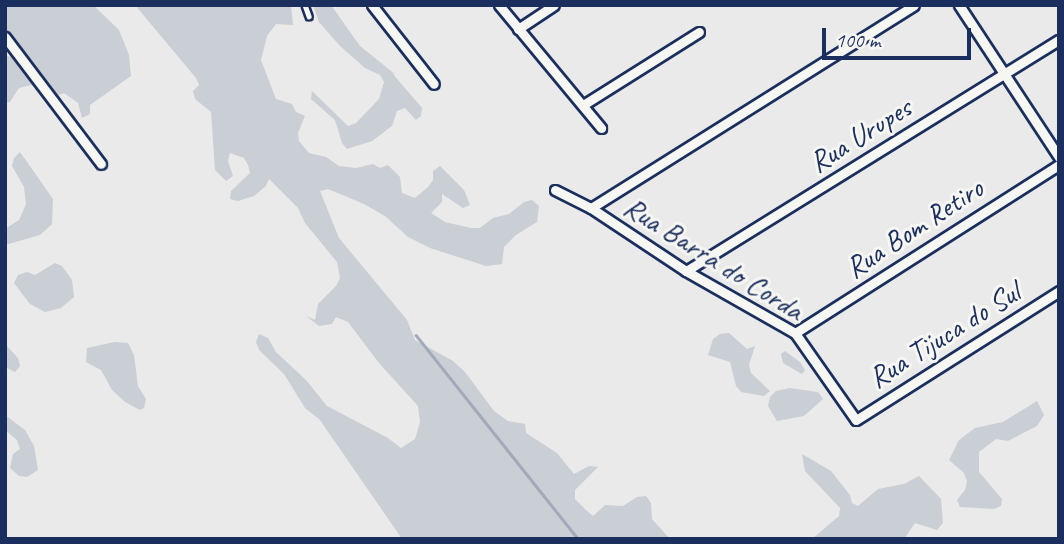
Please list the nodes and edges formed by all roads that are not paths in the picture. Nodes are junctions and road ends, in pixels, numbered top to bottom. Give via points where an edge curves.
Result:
1 (305, 5) edge
2 (372, 5) edge
3 (499, 5) edge
4 (554, 5) edge
5 (914, 5) edge
6 (959, 5) edge
7 (309, 16) dead end
8 (519, 29) junction
9 (699, 32) dead end
10 (5, 37) edge
11 (1059, 40) edge
12 (1005, 74) junction
13 (435, 84) dead end
14 (583, 105) junction
15 (601, 128) dead end
16 (1059, 157) edge
17 (101, 164) dead end
18 (1059, 165) edge
19 (555, 190) dead end
20 (591, 208) junction
21 (686, 271) junction
22 (1059, 292) edge
23 (795, 333) junction
24 (856, 420) joint

1 - 7 lane
2 - 13 street
3 - 8 street
4 - 8 street
5 - 20 street
6 - 12 street
8 - 14 street
9 - 14 street
10 - 17 street
11 - 12 street, Rua Urupes
12 - 16 street
12 - 21 street, Rua Urupes
14 - 15 street
18 - 23 street, Rua Bom Retiro
19 - 20 street, Rua Barra do Corda
20 - 21 street, Rua Barra do Corda
21 - 23 street, Rua Barra do Corda
22 - 24 street, Rua Tijuca do Sul
23 - 24 street, Rua Barra do Corda

